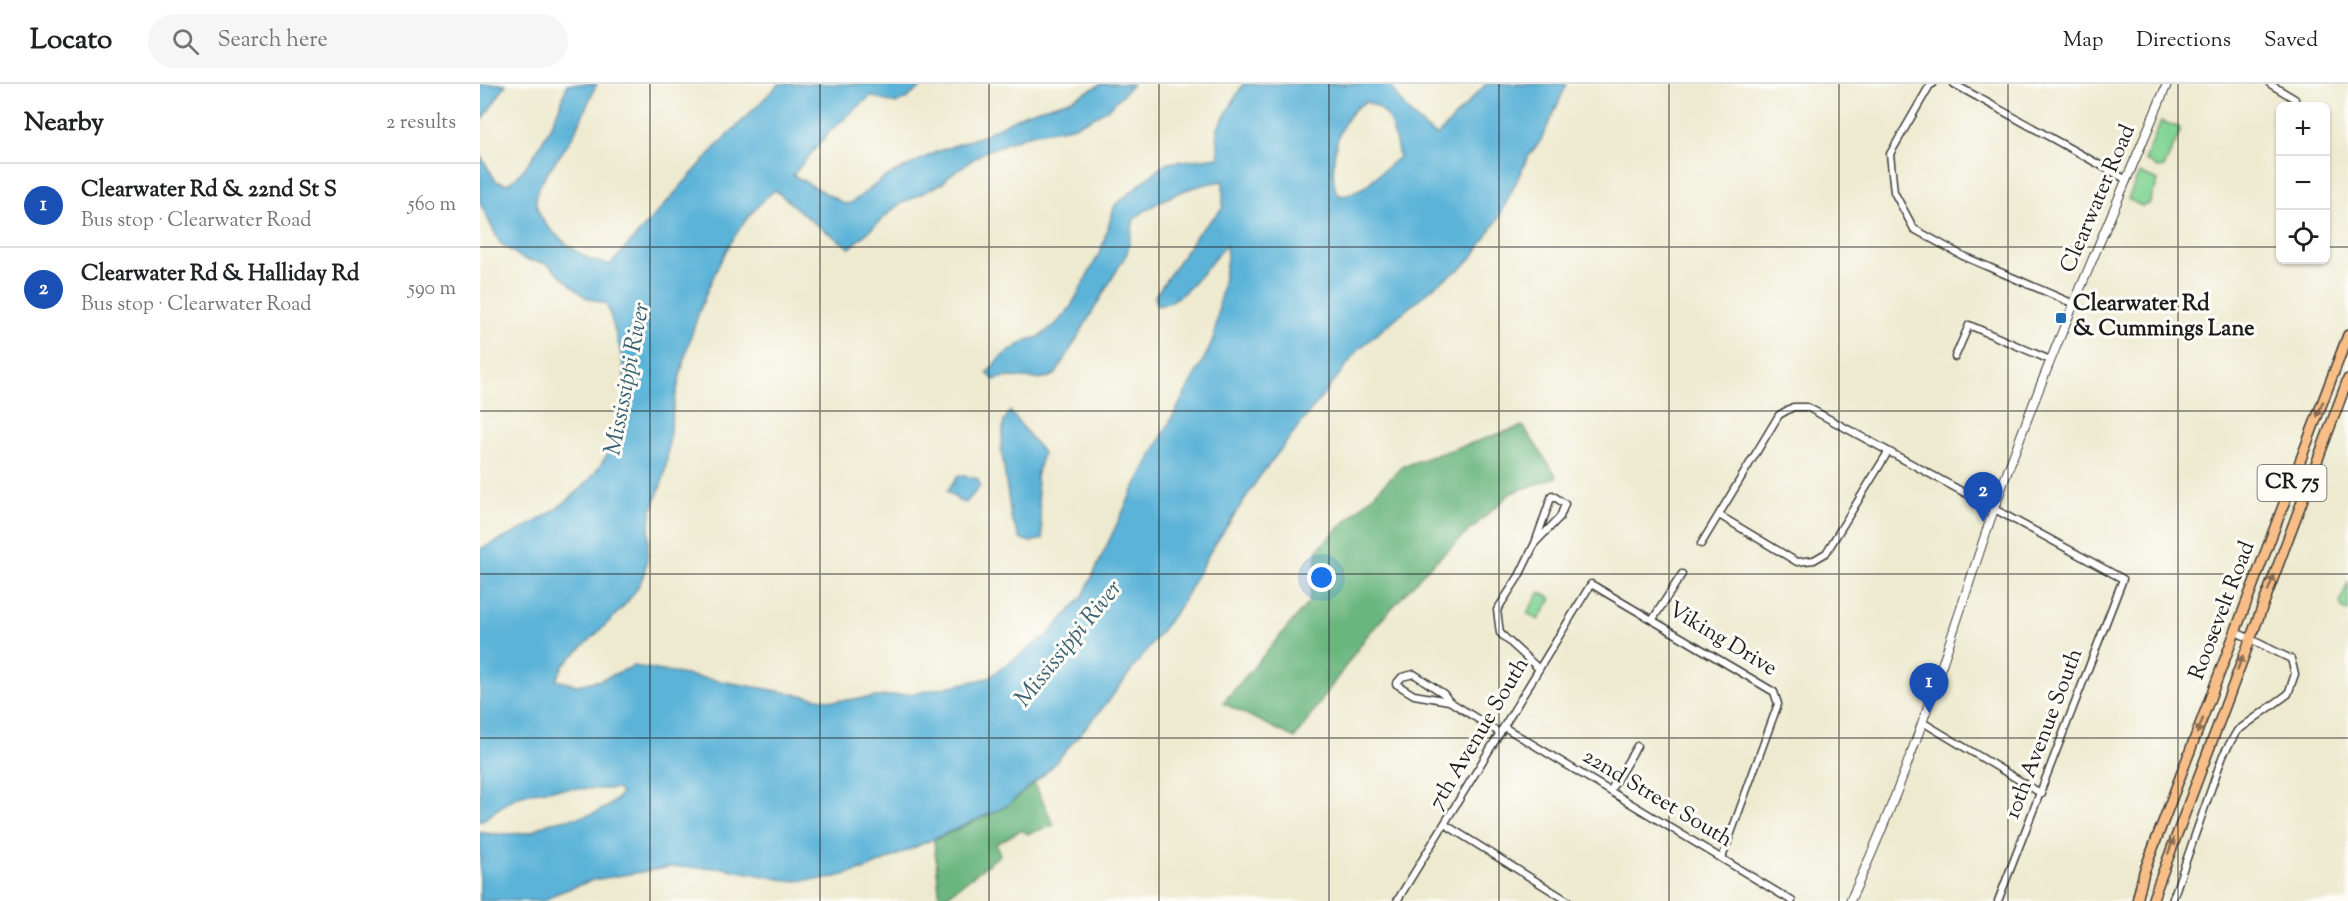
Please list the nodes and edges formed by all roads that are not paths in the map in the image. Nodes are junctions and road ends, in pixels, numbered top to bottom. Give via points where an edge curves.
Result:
1 (1933, 84) edge
2 (1954, 84) edge
3 (2167, 84) edge
4 (2270, 84) edge
5 (2295, 99) dead end
6 (2127, 180) junction
7 (2074, 303) junction
8 (2348, 335) edge
9 (1955, 357) dead end
10 (2050, 360) junction
11 (2348, 379) edge
12 (1888, 452) junction
13 (1995, 508) junction
14 (1719, 515) junction
15 (1535, 543) junction
16 (1701, 544) dead end
17 (1682, 574) dead end
18 (1591, 584) joint
19 (1653, 619) junction
20 (2236, 632) junction
21 (2250, 638) junction
22 (1539, 669) junction
23 (1449, 701) junction
24 (1923, 723) junction
25 (1502, 730) junction
26 (1637, 746) dead end
27 (1610, 791) junction
28 (2042, 794) junction
29 (1446, 825) junction
30 (1722, 858) junction
31 (1398, 901) edge
32 (1568, 901) edge
33 (1792, 901) edge
34 (1850, 901) edge
35 (1998, 901) edge
36 (2137, 901) edge
37 (2152, 901) edge
38 (2172, 901) edge

1 - 7 street via 1890,154 1894,192 1914,229 1963,256
2 - 6 street
3 - 6 street, Clearwater Road
4 - 5 street
6 - 7 street, Clearwater Road
7 - 10 street, Clearwater Road
8 -> 20 main road, Roosevelt Road / CR 75
9 - 10 street via 1969,325
10 - 13 street, Clearwater Road
21 -> 11 main road, Roosevelt Road / CR 75
12 - 13 street
12 - 14 street via 1808,407 1793,407 1779,415
12 - 14 street via 1826,553 1814,560 1797,562
13 - 24 street, Clearwater Road
13 - 28 street, 10th Avenue South via 2123,579
14 - 16 street
15 - 15 street via 1560,517 1564,504 1552,495
15 - 22 street via 1497,610 1500,633
17 - 19 street
18 - 19 street, Viking Drive
18 - 22 street, 7th Avenue South
19 - 30 street, Viking Drive via 1774,692 1778,704
20 - 21 street
20 -> 36 main road, Roosevelt Road / CR 75 via 2144,872
37 -> 21 main road, Roosevelt Road / CR 75
21 - 38 street, Roosevelt Road via 2291,659 2295,674 2288,694 2237,730 2223,755
22 - 25 street, 7th Avenue South
23 - 23 street via 1414,674 1404,676 1396,684 1414,695
23 - 25 street, 22nd Street South
24 - 28 street
24 - 34 street, Clearwater Road
25 - 27 street, 22nd Street South
25 - 29 street, 7th Avenue South
26 - 27 street
27 - 30 street, 22nd Street South
28 - 35 street, 10th Avenue South
29 - 31 street, 7th Avenue South
29 - 32 street
30 - 33 street, 22nd Street South

